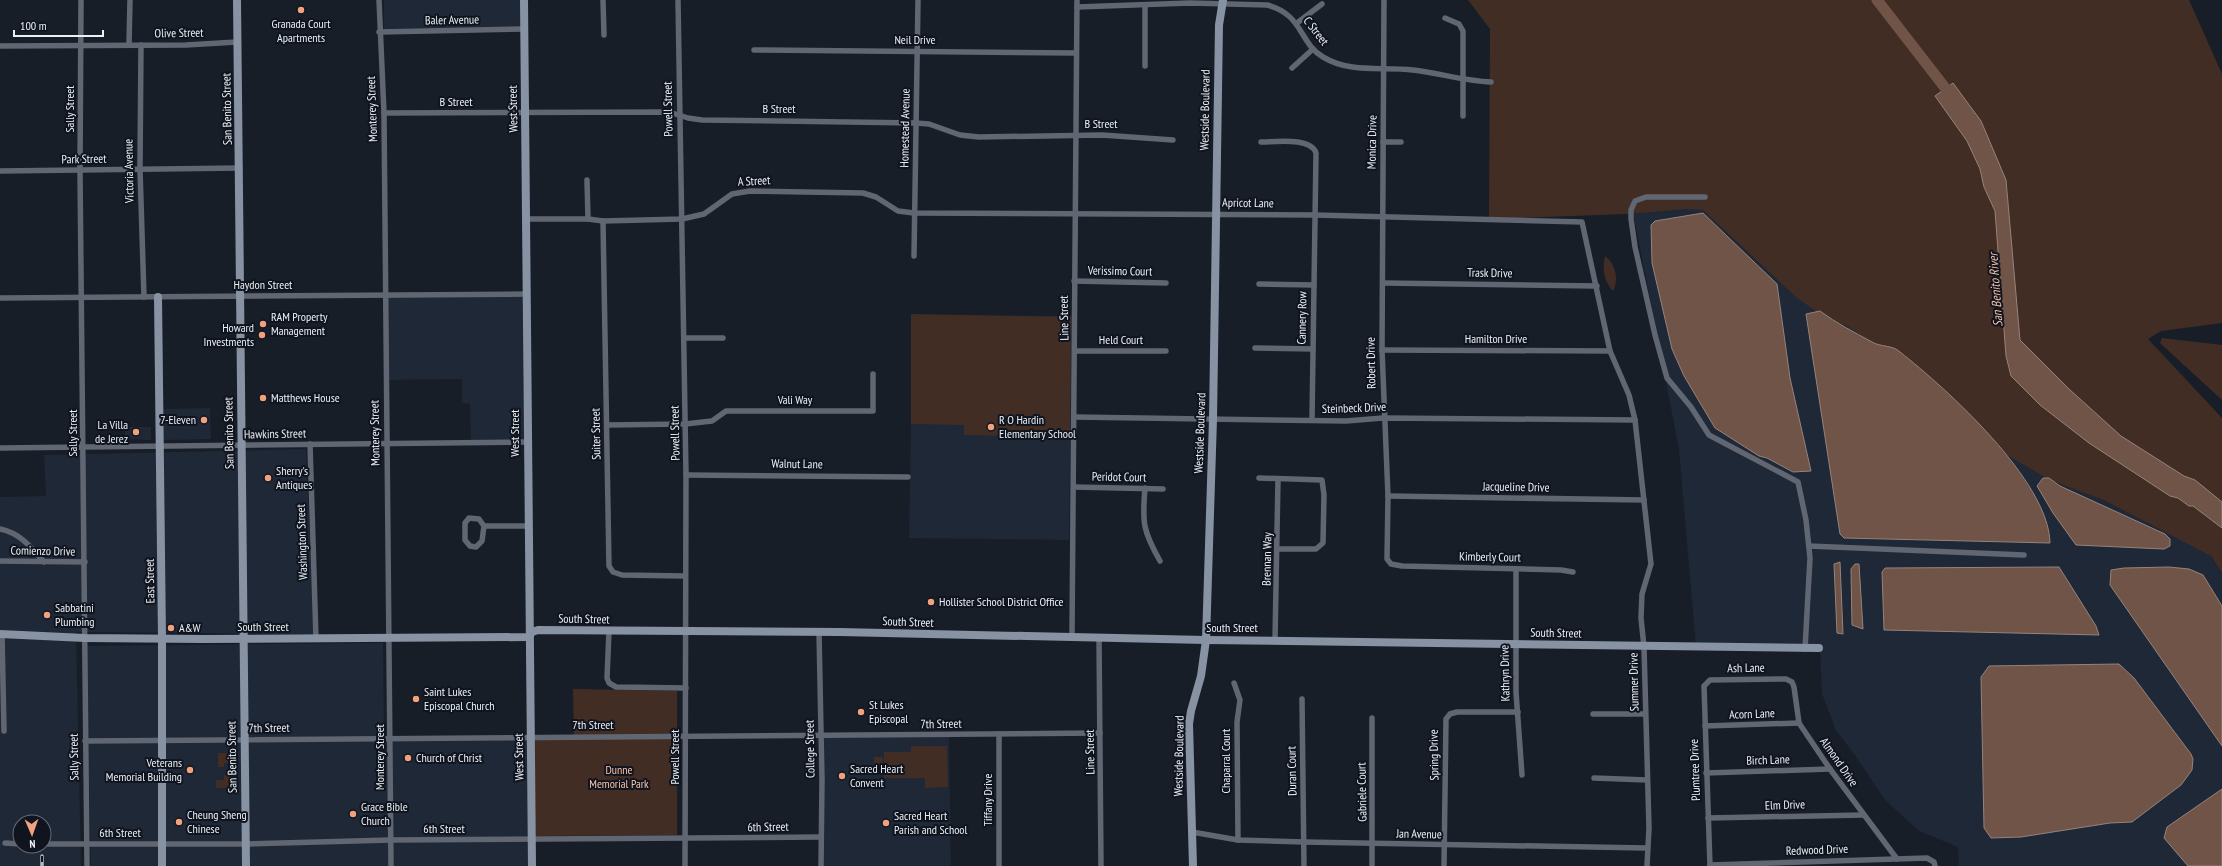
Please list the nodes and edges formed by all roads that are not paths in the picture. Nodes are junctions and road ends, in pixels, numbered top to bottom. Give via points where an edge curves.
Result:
1 (81, 0) edge
2 (130, 0) edge
3 (237, 0) edge
4 (379, 0) edge
5 (524, 0) edge
6 (603, 0) edge
7 (678, 0) edge
8 (918, 0) edge
9 (1077, 0) edge
10 (1384, 0) edge
11 (1223, 2) edge
12 (1322, 4) dead end
13 (1145, 5) junction
14 (1077, 7) junction
15 (1445, 18) dead end
16 (1297, 23) junction
17 (524, 29) junction
18 (379, 32) junction
19 (604, 35) dead end
20 (237, 42) junction
21 (129, 44) junction
22 (141, 45) junction
23 (0, 46) edge
24 (81, 46) junction
25 (1313, 49) junction
26 (754, 50) dead end
27 (917, 51) junction
28 (1076, 53) junction
29 (1145, 66) dead end
30 (1292, 68) dead end
31 (1384, 69) junction
32 (1464, 80) junction
33 (1491, 82) dead end
34 (525, 112) junction
35 (384, 113) junction
36 (679, 114) junction
37 (1463, 116) dead end
38 (916, 123) junction
39 (1076, 135) junction
40 (1173, 140) dead end
41 (1261, 142) dead end
42 (1383, 142) junction
43 (1401, 142) dead end
44 (240, 168) junction
45 (140, 169) junction
46 (0, 171) edge
47 (80, 171) junction
48 (588, 180) dead end
49 (1705, 197) dead end
50 (914, 214) junction
51 (1075, 214) junction
52 (1216, 214) junction
53 (1315, 215) junction
54 (1382, 216) junction
55 (526, 219) junction
56 (588, 219) junction
57 (682, 220) junction
58 (603, 221) junction
59 (1582, 222) joint
60 (914, 256) dead end
61 (1074, 281) junction
62 (1166, 283) dead end
63 (1383, 283) junction
64 (1259, 284) dead end
65 (1314, 285) junction
66 (1597, 286) junction
67 (526, 294) junction
68 (386, 295) junction
69 (158, 296) junction
70 (240, 296) junction
71 (83, 297) junction
72 (144, 297) junction
73 (0, 298) edge
74 (685, 338) junction
75 (723, 338) dead end
76 (1255, 348) dead end
77 (1313, 349) junction
78 (1382, 350) junction
79 (1076, 351) junction
80 (1166, 351) dead end
81 (1610, 351) junction
82 (873, 374) dead end
83 (1074, 417) junction
84 (1383, 418) junction
85 (1213, 419) junction
86 (1312, 420) junction
87 (1635, 420) junction
88 (686, 424) junction
89 (607, 425) junction
90 (527, 442) junction
91 (310, 444) junction
92 (386, 444) junction
93 (240, 445) junction
94 (84, 446) junction
95 (160, 446) junction
96 (0, 448) edge
97 (686, 475) junction
98 (908, 477) dead end
99 (1259, 478) dead end
100 (1278, 479) junction
101 (1074, 487) junction
102 (1145, 488) junction
103 (1163, 489) dead end
104 (1388, 496) junction
105 (1644, 500) junction
106 (484, 526) junction
107 (528, 526) junction
108 (0, 528) edge
109 (1809, 546) junction
110 (1278, 549) junction
111 (2024, 555) dead end
112 (0, 561) edge
113 (1160, 561) dead end
114 (44, 562) junction
115 (85, 562) junction
116 (1406, 567) joint
117 (1516, 569) junction
118 (1574, 572) dead end
119 (685, 576) junction
120 (609, 631) junction
121 (686, 631) junction
122 (819, 632) junction
123 (1, 634) edge
124 (1072, 636) junction
125 (528, 637) junction
126 (1099, 637) junction
127 (85, 638) junction
128 (162, 638) junction
129 (390, 638) junction
130 (243, 639) junction
131 (316, 639) junction
132 (1206, 640) junction
133 (1276, 640) junction
134 (1516, 644) junction
135 (1644, 646) junction
136 (1819, 648) dead end
137 (1805, 649) junction
138 (1778, 679) joint
139 (1714, 680) joint
140 (1234, 683) dead end
141 (686, 688) junction
142 (1302, 699) dead end
143 (1518, 712) junction
144 (1593, 714) dead end
145 (1645, 714) junction
146 (1372, 718) dead end
147 (1799, 723) junction
148 (1705, 726) junction
149 (4, 731) dead end
150 (1100, 732) junction
151 (999, 734) junction
152 (530, 736) junction
153 (821, 736) junction
154 (391, 737) junction
155 (686, 737) junction
156 (162, 740) junction
157 (244, 740) junction
158 (85, 741) junction
159 (1830, 769) junction
160 (1706, 772) junction
161 (1522, 775) dead end
162 (1594, 778) dead end
163 (1647, 780) junction
164 (1863, 815) junction
165 (1708, 818) junction
166 (1192, 832) junction
167 (821, 837) junction
168 (685, 839) junction
169 (391, 840) junction
170 (531, 840) junction
171 (1238, 840) junction
172 (1304, 842) junction
173 (5, 844) dead end
174 (12, 844) edge
175 (52, 844) edge
176 (86, 844) junction
177 (162, 844) junction
178 (246, 844) junction
179 (1374, 844) junction
180 (1444, 845) junction
181 (1646, 848) junction
182 (1897, 859) junction
183 (1821, 864) edge
184 (1710, 865) edge
185 (87, 866) edge
186 (162, 866) edge
187 (246, 866) edge
188 (391, 866) edge
189 (532, 866) edge
190 (685, 866) edge
191 (821, 866) edge
192 (999, 866) edge
193 (1100, 866) edge
194 (1193, 866) edge
195 (1304, 866) edge
196 (1372, 866) edge
197 (1444, 866) edge
198 (1647, 866) edge
199 (1935, 866) edge

1 - 24 street, Sally Street
2 - 21 street
3 - 20 street, San Benito Street
4 - 18 street, Monterey Street
5 - 17 street, West Street
6 - 19 street
7 - 36 street, Powell Street
8 - 27 street, Homestead Avenue
9 - 14 street, Line Street
10 - 31 street, Monica Drive
11 - 13 street, C Street
11 - 16 street, C Street via 1272,7
11 - 52 street, Westside Boulevard via 1219,25
12 - 16 street
13 - 14 street, C Street
13 - 29 street
14 - 28 street, Line Street
15 - 32 street via 1459,24 1463,31
16 - 25 street, C Street
17 - 18 street, Baler Avenue
17 - 34 street, West Street
18 - 35 street, Monterey Street
20 - 22 street, Olive Street
20 - 44 street, San Benito Street
21 - 22 street, Olive Street
21 - 24 street, Olive Street
22 - 45 street, Victoria Avenue
23 - 24 street, Olive Street
24 - 47 street, Sally Street
25 - 30 street
25 - 31 street, C Street via 1324,58 1338,64
26 - 27 street, Neil Drive
27 - 28 street, Neil Drive
27 - 38 street, Homestead Avenue
28 - 39 street, Line Street
31 - 32 street, C Street via 1413,70
31 - 42 street, Monica Drive
32 - 33 street, C Street
32 - 37 street
34 - 35 street, B Street
34 - 36 street, B Street
34 - 55 street, West Street
35 - 68 street, Monterey Street
36 - 38 street, B Street via 702,120
36 - 57 street, Powell Street
38 - 39 street, B Street via 929,124 960,135
38 - 50 street, Homestead Avenue
39 - 40 street, B Street
39 - 51 street, Line Street
41 - 53 street, Cannery Row via 1306,143 1313,147 1316,153
42 - 43 street
42 - 54 street, Monica Drive
44 - 45 street, Park Street
44 - 70 street, San Benito Street
45 - 47 street, Park Street
45 - 72 street, Victoria Avenue
46 - 47 street, Park Street
47 - 71 street, Sally Street
48 - 56 street
49 - 109 street via 1646,197 1635,201 1631,210 1635,247 1654,335 1667,378 1691,406 1709,435 1798,482
50 - 51 street, Apricot Lane
50 - 57 street, A Street via 898,211 876,197 864,193 750,191 732,194 704,214
50 - 60 street, Homestead Avenue
51 - 52 street, Apricot Lane
51 - 61 street, Line Street
52 - 53 street, Apricot Lane
52 - 85 street, Westside Boulevard
53 - 54 street, Apricot Lane
53 - 65 street, Cannery Row
54 - 59 street, Apricot Lane
54 - 63 street, Robert Drive
55 - 56 street, A Street
55 - 67 street, West Street
56 - 58 street, A Street
57 - 58 street, A Street
57 - 74 street, Powell Street
58 - 89 street, Suiter Street
59 - 66 street, Summer Drive
61 - 62 street, Verissimo Court
61 - 79 street, Line Street
63 - 66 street, Trask Drive
63 - 78 street, Robert Drive
64 - 65 street
65 - 77 street, Cannery Row
66 - 81 street, Summer Drive
67 - 68 street, Haydon Street
67 - 90 street, West Street
68 - 70 street, Haydon Street
68 - 92 street, Monterey Street
69 - 70 street, Haydon Street
69 - 72 street, Haydon Street
69 - 95 street, East Street
70 - 93 street, San Benito Street
71 - 72 street, Haydon Street
71 - 73 street, Haydon Street
71 - 94 street, Sally Street
74 - 75 street
74 - 88 street, Powell Street
76 - 77 street
77 - 86 street, Cannery Row
78 - 81 street, Hamilton Drive
78 - 84 street, Robert Drive
79 - 80 street, Held Court
79 - 83 street, Line Street
81 - 87 street, Summer Drive via 1629,395
82 - 88 street, Vali Way via 873,411 726,411 712,421
83 - 85 street, Steinbeck Drive
83 - 101 street, Line Street
84 - 86 street, Steinbeck Drive
84 - 87 street, Steinbeck Drive
84 - 104 street, Robert Drive
85 - 86 street, Steinbeck Drive
85 - 132 street, Westside Boulevard
87 - 105 street, Summer Drive
88 - 89 street
88 - 97 street, Powell Street
89 - 119 street, Suiter Street via 610,569 622,574
90 - 92 street, Hawkins Street
90 - 107 street, West Street
91 - 92 street, Hawkins Street
91 - 93 street, Hawkins Street
91 - 131 street, Washington Street
92 - 129 street, Monterey Street
93 - 95 street, Hawkins Street
93 - 130 street, San Benito Street via 243,502
94 - 95 street, Hawkins Street
94 - 96 street, Hawkins Street
94 - 115 street, Sally Street
95 - 128 street, East Street
97 - 98 street, Walnut Lane
97 - 119 street, Powell Street
99 - 100 street
100 - 110 street, Brennan Way
100 - 110 street via 1322,480 1324,495 1323,543 1316,549
101 - 102 street, Peridot Court
101 - 124 street, Line Street
102 - 103 street, Peridot Court
102 - 113 street via 1143,523
104 - 105 street, Jacqueline Drive
104 - 116 street, Robert Drive via 1387,558 1391,564
105 - 135 street, Summer Drive via 1651,564 1642,594
106 - 106 street via 476,518 466,521 464,537 469,545 474,547 481,544
106 - 107 street
107 - 125 street, West Street
108 - 114 street via 25,541
109 - 111 street
109 - 137 street via 1810,576
110 - 133 street, Brennan Way
112 - 114 street, Comienzo Drive
114 - 115 street, Comienzo Drive
115 - 127 street, Sally Street
116 - 117 street, Kimberly Court
117 - 118 street, Kimberly Court
117 - 134 street, Kathryn Drive
119 - 121 street, Powell Street
120 - 121 street, South Street
120 - 125 street, South Street via 538,630
120 - 141 street via 609,683 616,687
121 - 122 street, South Street
121 - 141 street, Powell Street
122 - 124 street, South Street
122 - 153 street, College Street
123 - 127 street, South Street
123 - 149 street
124 - 126 street, South Street
125 - 129 street, South Street
125 - 152 street, West Street
126 - 132 street, South Street
126 - 150 street, Line Street
127 - 128 street, South Street
127 - 158 street, Sally Street
128 - 130 street, South Street
128 - 156 street, East Street
129 - 131 street, South Street
129 - 154 street, Monterey Street
130 - 131 street, South Street
130 - 157 street, San Benito Street
132 - 133 street, South Street
132 - 166 street, Westside Boulevard via 1202,676 1189,724
133 - 134 street, South Street
134 - 135 street, South Street
134 - 143 street, Kathryn Drive
135 - 137 street, South Street
135 - 145 street, Summer Drive
136 - 137 street, South Street
138 - 139 street, Ash Lane
138 - 147 street, Almond Drive via 1789,680 1794,687
139 - 148 street, Plumtree Drive via 1708,681 1704,686
140 - 171 street, Chaparral Court via 1240,700 1237,722
141 - 155 street, Powell Street
142 - 172 street, Duran Court
143 - 161 street, Kathryn Drive
143 - 180 street, Spring Drive via 1457,712 1450,714 1446,719
144 - 145 street
145 - 163 street, Summer Drive
146 - 179 street, Gabriele Court
147 - 148 street, Acorn Lane
147 - 159 street, Almond Drive
148 - 160 street, Plumtree Drive
150 - 151 street, 7th Street
150 - 193 street, Line Street
151 - 153 street, 7th Street
151 - 192 street, Tiffany Drive
152 - 154 street, 7th Street
152 - 155 street, 7th Street
152 - 170 street, West Street
153 - 155 street, 7th Street
153 - 167 street, College Street
154 - 157 street, 7th Street
154 - 169 street, Monterey Street
155 - 168 street, Powell Street
156 - 157 street, 7th Street
156 - 158 street, 7th Street
156 - 177 street, East Street
157 - 178 street, San Benito Street
158 - 176 street, Sally Street
159 - 160 street, Birch Lane
159 - 164 street, Almond Drive
160 - 165 street, Plumtree Drive
162 - 163 street
163 - 181 street, Summer Drive
164 - 165 street, Elm Drive
164 - 182 street, Almond Drive
165 - 184 street, Plumtree Drive
166 - 171 street, Jan Avenue
166 - 194 street, Westside Boulevard
167 - 168 street, 6th Street
167 - 191 street, College Street
168 - 170 street, 6th Street
168 - 190 street, Powell Street
169 - 170 street, 6th Street
169 - 178 street, 6th Street
169 - 188 street, Monterey Street
170 - 189 street, West Street
171 - 172 street, Jan Avenue
172 - 179 street, Jan Avenue
172 - 195 street, Duran Court
173 - 174 street
175 - 176 street, 6th Street
176 - 177 street, 6th Street
176 - 185 street, Sally Street
177 - 178 street, 6th Street
177 - 186 street, East Street
178 - 187 street, San Benito Street
179 - 180 street, Jan Avenue
179 - 196 street, Gabriele Court
180 - 181 street, Jan Avenue
180 - 197 street, Spring Drive
181 - 198 street, Summer Drive
182 - 183 street, Redwood Drive
182 - 199 street, Redwood Drive via 1924,858 1934,862
183 - 184 street, Redwood Drive

